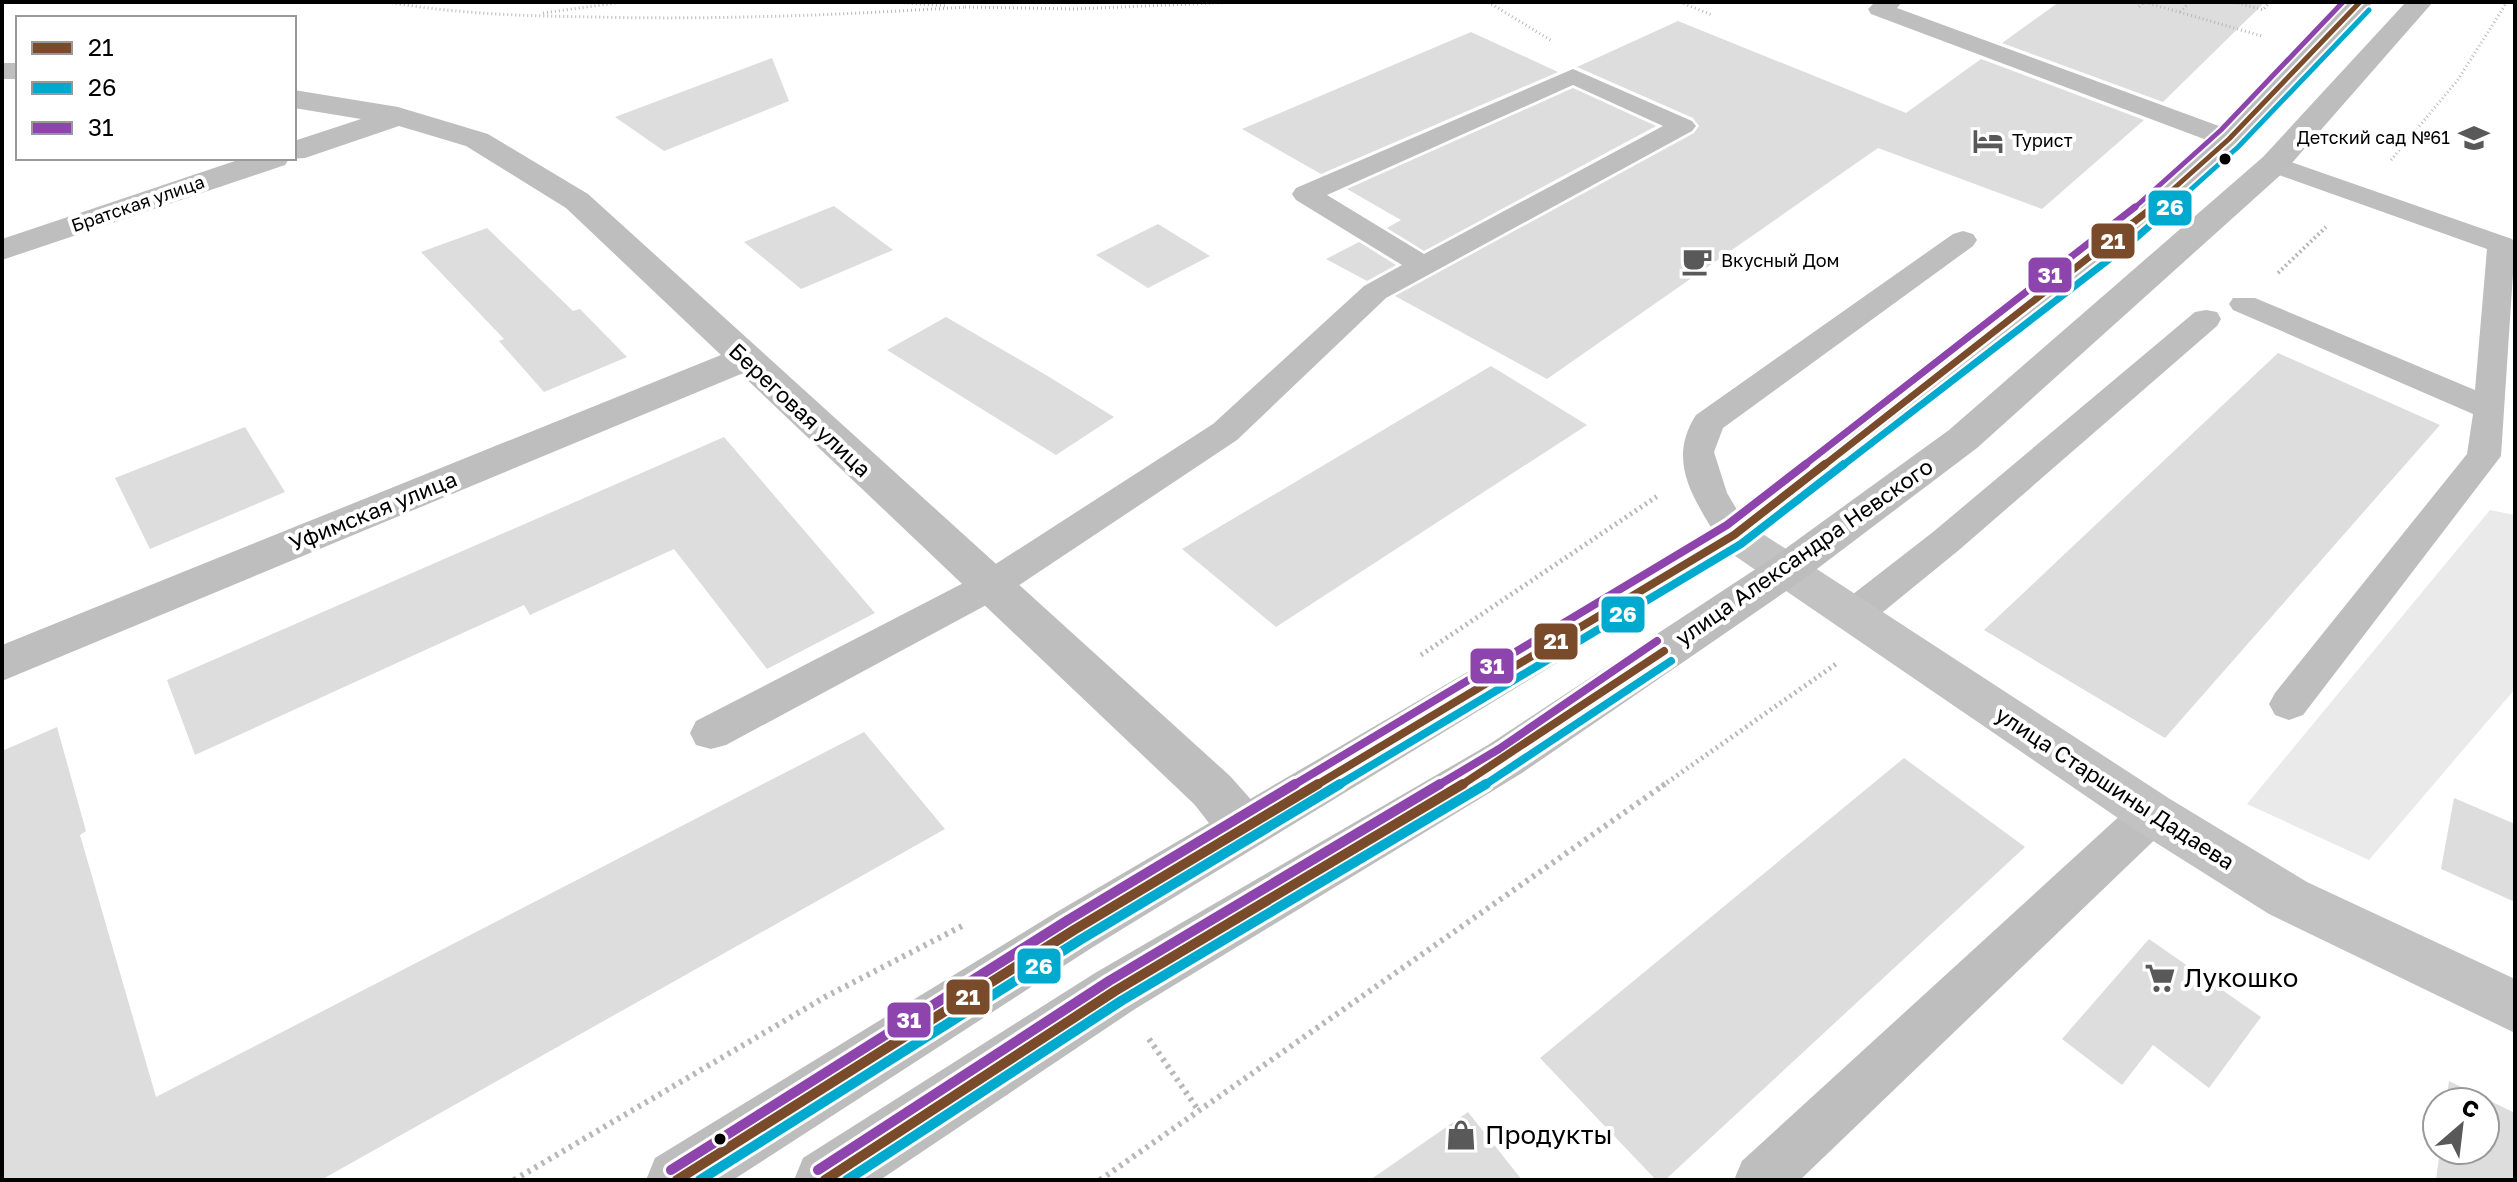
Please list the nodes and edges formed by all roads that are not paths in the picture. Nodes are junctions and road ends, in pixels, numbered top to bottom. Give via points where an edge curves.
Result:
1 (1891, 2) edge
2 (2360, 2) edge
3 (2420, 2) edge
4 (296, 99) edge
5 (398, 116) junction
6 (2229, 139) junction
7 (296, 150) edge
8 (268, 160) edge
9 (2274, 164) junction
10 (1963, 240) dead end
11 (2508, 247) edge
12 (2, 250) edge
13 (1422, 265) junction
14 (2244, 304) dead end
15 (2206, 319) dead end
16 (744, 359) junction
17 (2490, 409) junction
18 (1734, 535) junction
19 (1786, 570) junction
20 (990, 586) junction
21 (1866, 625) junction
22 (2, 664) edge
23 (2289, 704) dead end
24 (711, 733) dead end
25 (2152, 814) junction
26 (1245, 828) junction
27 (2515, 1007) edge
28 (677, 1180) edge
29 (825, 1180) edge
30 (1761, 1180) edge

1 - 6 lane via 1879,9
2 - 6 main road
3 - 9 main road, улица Александра Невского
4 - 5 street, Береговая улица
5 - 7 street
5 - 16 street, Береговая улица via 477,140 577,201
6 - 18 main road via 2121,235
8 - 12 street, Братская улица
9 - 11 lane
9 - 19 main road, улица Александра Невского via 1963,439
10 - 18 lane via 1708,423 1697,452 1709,493
11 - 17 lane
13 - 13 lane via 1573,184 1683,126 1573,76 1306,194
13 - 20 lane via 1375,292 1225,432
14 - 17 lane
15 - 21 lane via 1946,541
16 - 20 street, Береговая улица
16 - 22 street, Уфимская улица
17 - 23 lane via 2484,456
18 - 19 street, улица Старшины Дадаева
18 - 26 main road
19 - 21 street, улица Старшины Дадаева
19 - 29 main road, улица Александра Невского via 1505,759 1115,991
20 - 24 lane
20 - 26 street, Береговая улица via 1212,790
21 - 25 street, улица Старшины Дадаева
25 - 27 street, улица Старшины Дадаева via 2288,898
25 - 30 lane
26 - 28 main road

